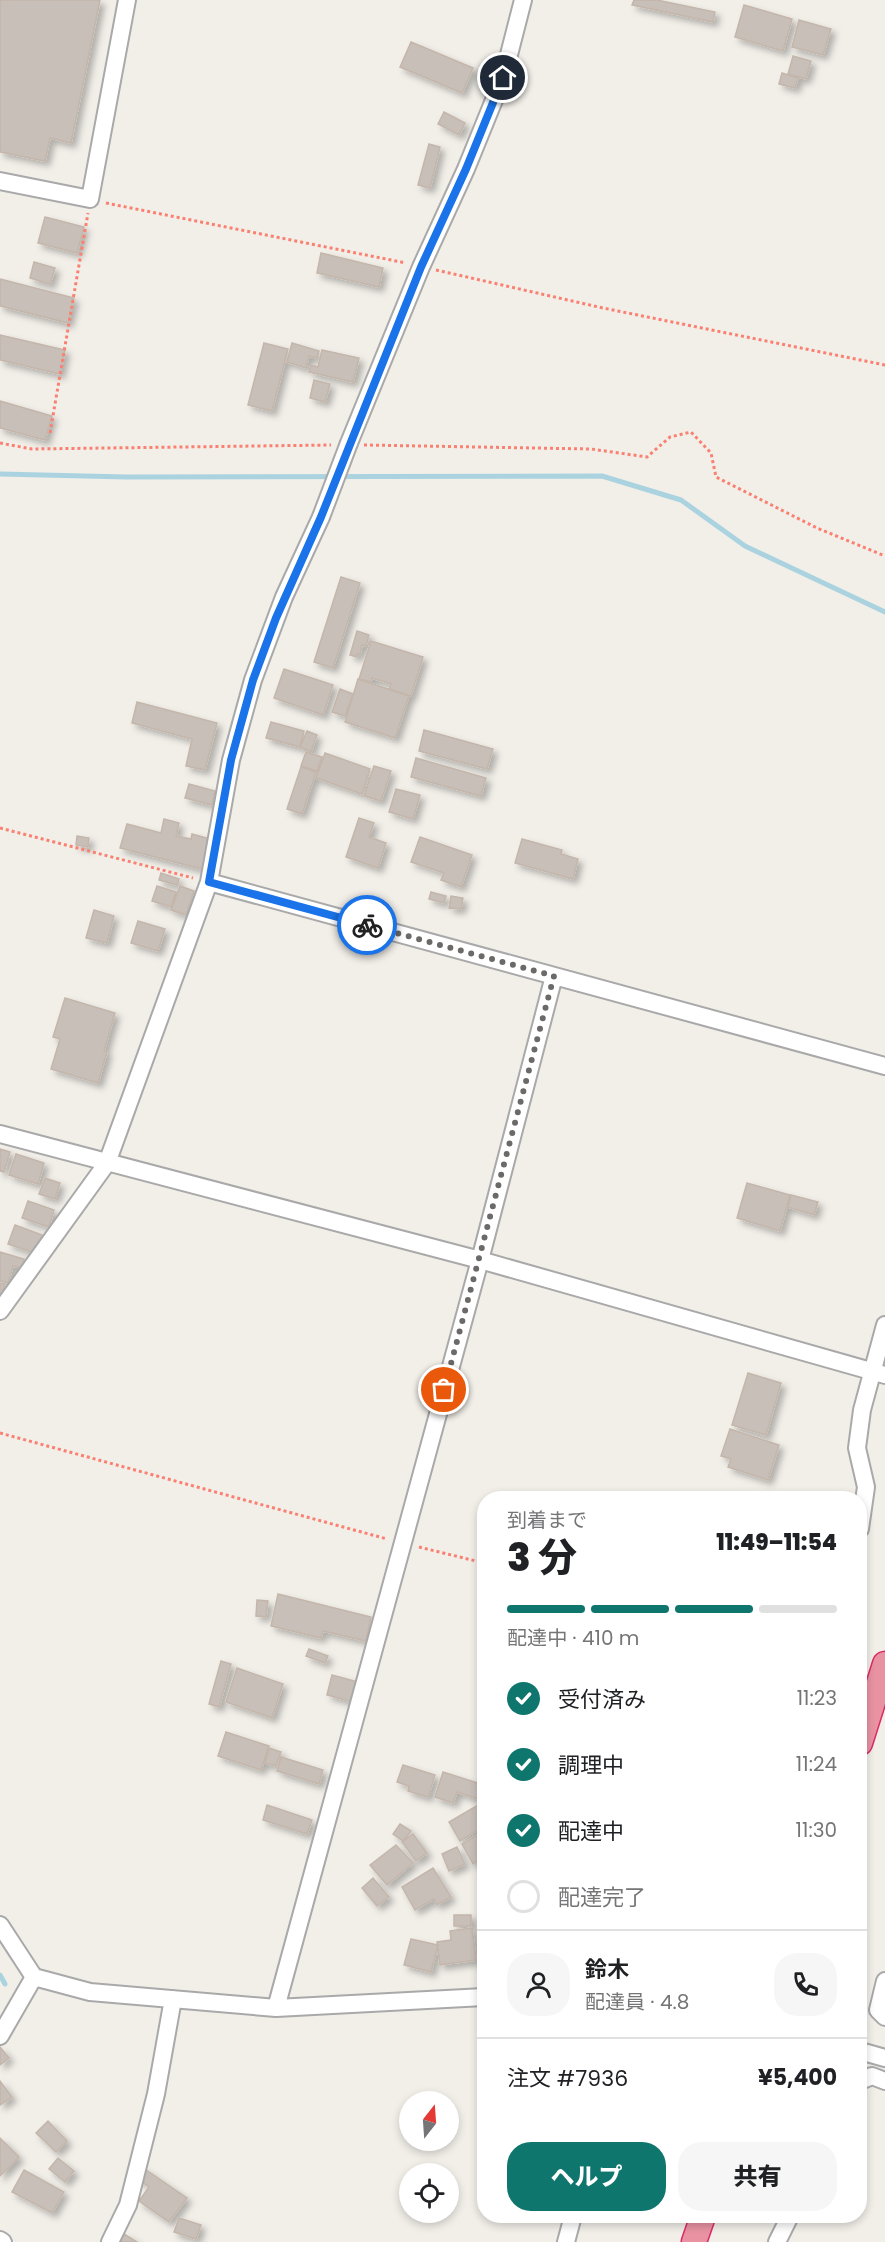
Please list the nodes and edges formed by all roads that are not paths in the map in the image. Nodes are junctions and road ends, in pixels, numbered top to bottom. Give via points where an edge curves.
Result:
1 (127, 0) edge
2 (524, 0) edge
3 (0, 181) edge
4 (209, 882) junction
5 (554, 976) junction
6 (885, 1066) edge
7 (0, 1134) edge
8 (107, 1163) junction
9 (480, 1260) junction
10 (0, 1311) edge
11 (885, 1325) edge
12 (878, 1373) edge
13 (865, 1491) edge
14 (885, 1664) edge
15 (867, 1721) edge
16 (0, 1925) edge
17 (34, 1977) junction
18 (885, 1981) edge
19 (477, 1996) edge
20 (173, 1999) junction
21 (276, 2008) junction
22 (885, 2017) edge
23 (0, 2036) edge
24 (867, 2053) edge
25 (885, 2058) edge
26 (867, 2078) edge
27 (885, 2081) edge
28 (571, 2223) edge
29 (701, 2223) edge
30 (786, 2223) edge
31 (110, 2242) edge
32 (566, 2242) edge
33 (694, 2242) edge
34 (777, 2242) edge

1 - 3 street via 90,200
2 - 4 street, bridge via 503,78 421,267 253,680 231,760
4 - 5 street
4 - 8 street
5 - 6 street
5 - 9 street
7 - 8 street
8 - 9 street
8 - 10 street
9 - 12 street
9 - 21 street
11 - 12 street
12 - 13 street via 862,1410 857,1448
14 - 15 highway
16 - 17 street
17 - 20 street via 90,1992
17 - 23 street
18 - 22 street via 878,2010
19 - 21 street
20 - 21 street
20 - 31 street via 156,2094 128,2205
24 - 25 street
26 - 27 street
28 - 32 street
29 - 33 highway
30 - 34 street

